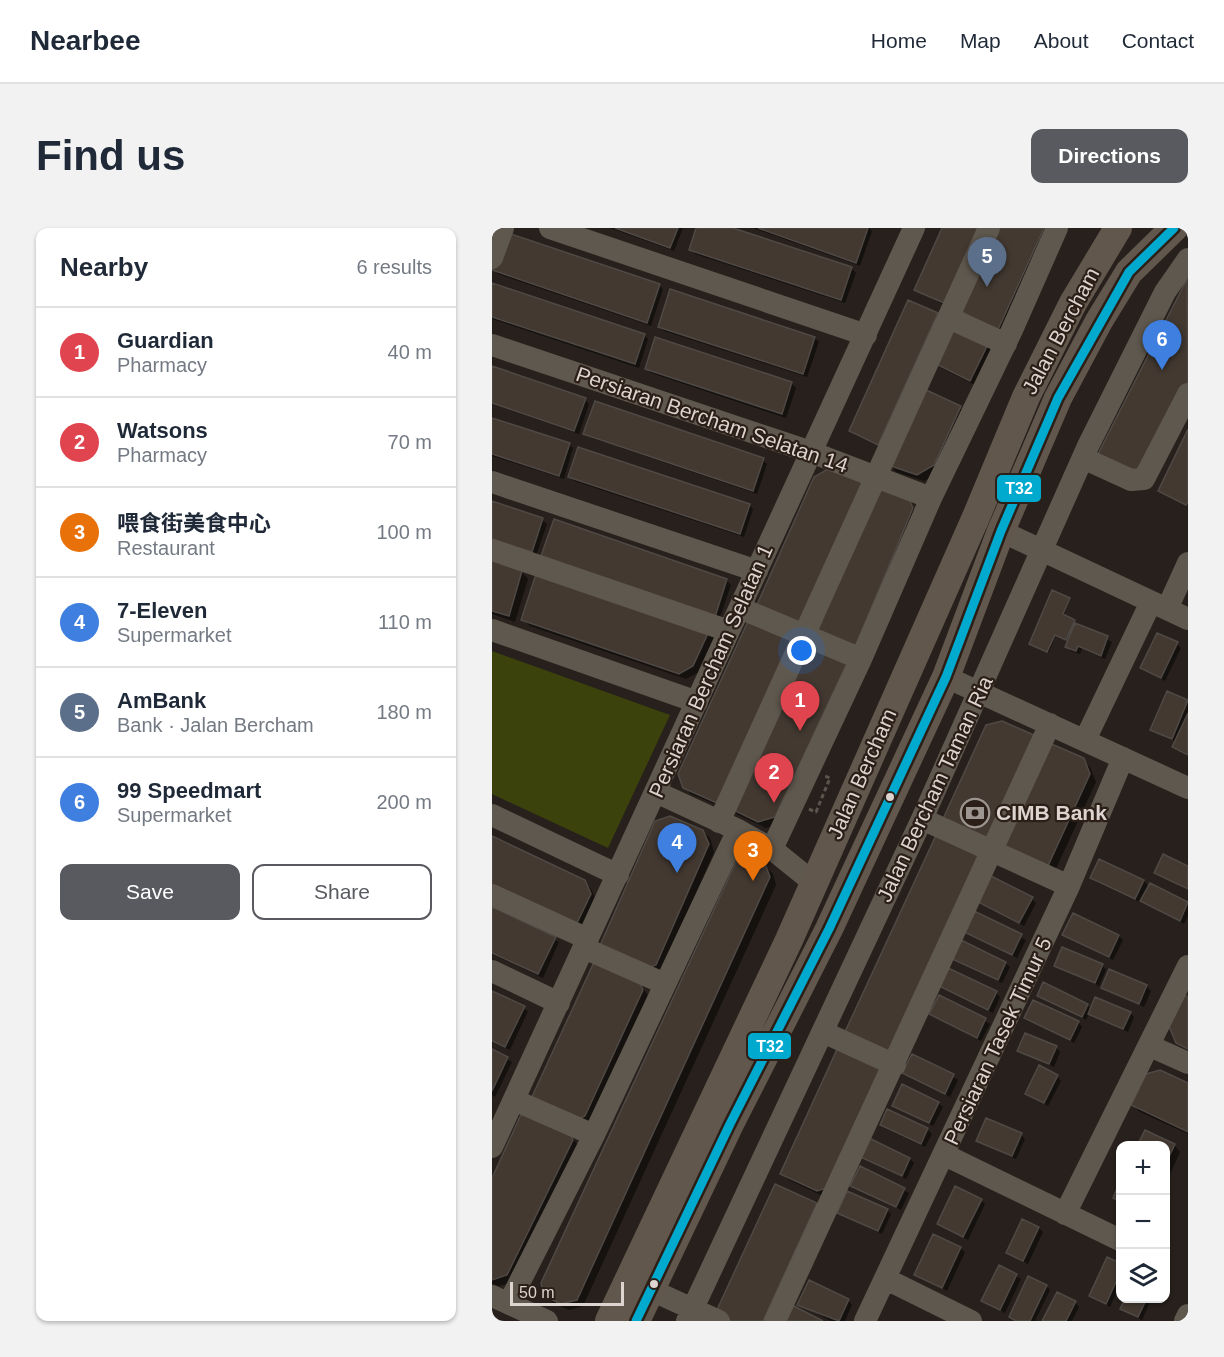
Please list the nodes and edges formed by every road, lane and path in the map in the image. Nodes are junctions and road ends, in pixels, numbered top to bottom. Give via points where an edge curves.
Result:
1 (503, 228) edge
2 (550, 228) edge
3 (914, 228) edge
4 (989, 228) edge
5 (1057, 228) edge
6 (1118, 228) edge
7 (1148, 228) edge
8 (1174, 228) edge
9 (492, 258) edge
10 (1186, 267) edge
11 (949, 318) junction
12 (1099, 321) junction
13 (866, 335) junction
14 (1006, 344) junction
15 (492, 345) edge
16 (1188, 394) edge
17 (811, 452) junction
18 (1083, 458) junction
19 (876, 477) junction
20 (492, 482) edge
21 (931, 498) junction
22 (976, 517) junction
23 (1001, 531) junction
24 (492, 550) edge
25 (1042, 550) junction
26 (1188, 563) edge
27 (757, 571) junction
28 (1159, 606) junction
29 (740, 608) junction
30 (1188, 619) edge
31 (492, 630) edge
32 (729, 632) junction
33 (804, 635) junction
34 (861, 660) junction
35 (946, 677) junction
36 (980, 693) junction
37 (697, 702) junction
38 (1050, 724) junction
39 (1085, 740) junction
40 (1124, 758) junction
41 (831, 778) dead end
42 (1188, 788) edge
43 (656, 792) junction
44 (816, 812) dead end
45 (492, 815) edge
46 (922, 819) junction
47 (728, 826) junction
48 (772, 849) junction
49 (993, 851) junction
50 (618, 875) junction
51 (814, 883) junction
52 (1069, 886) junction
53 (492, 895) edge
54 (586, 943) junction
55 (1188, 966) edge
56 (492, 971) edge
57 (663, 983) junction
58 (559, 1003) junction
59 (823, 1032) junction
60 (1150, 1046) junction
61 (766, 1053) junction
62 (1188, 1063) edge
63 (894, 1065) junction
64 (514, 1100) junction
65 (498, 1118) edge
66 (594, 1135) junction
67 (492, 1147) edge
68 (945, 1155) junction
69 (1065, 1214) junction
70 (1116, 1238) edge
71 (886, 1279) junction
72 (651, 1290) junction
73 (500, 1299) edge
74 (690, 1315) edge
75 (1188, 1315) edge
76 (547, 1321) edge
77 (609, 1321) edge
78 (636, 1321) edge
79 (719, 1321) edge
80 (775, 1321) edge
81 (865, 1321) edge
82 (971, 1321) edge
83 (1185, 1321) edge

1 - 9 street
2 - 13 street
3 - 13 street, Persiaran Bercham Selatan 1
4 - 11 street
5 - 14 street
6 - 22 main road, Jalan Bercham via 1072,303 1026,397
7 - 12 main road via 1128,252 1106,290
8 - 12 main road, Jalan Bercham via 1129,272
10 - 18 street, Jalan Bercham Taman Ria via 1165,292
11 - 14 street
11 - 19 street
12 - 23 main road, Jalan Bercham via 1058,398
13 - 17 street, Persiaran Bercham Selatan 1
14 - 21 street
15 - 17 street, Persiaran Bercham Selatan 14
16 - 18 street via 1144,479 1131,480
17 - 19 street, Persiaran Bercham Selatan 14
17 - 27 street, Persiaran Bercham Selatan 1
18 - 25 street, Jalan Bercham Taman Ria
19 - 21 street, Persiaran Bercham Selatan 14
19 - 33 street
20 - 27 street
21 - 34 street
22 - 35 main road via 975,544 940,651 940,667
22 - 51 main road, Jalan Bercham
23 - 25 street
23 - 35 main road, Jalan Bercham
24 - 32 street
25 - 28 street
25 - 36 street, Jalan Bercham Taman Ria
26 - 28 street
27 - 29 street, Persiaran Bercham Selatan 1
28 - 30 street
28 - 39 street
29 - 32 street, Persiaran Bercham Selatan 1
29 - 33 street
31 - 37 street
32 - 37 street, Persiaran Bercham Selatan 1
33 - 34 street
33 - 47 street
34 - 48 street
35 - 36 street
35 - 61 main road, Jalan Bercham via 829,929
36 - 38 street
36 - 46 street, Jalan Bercham Taman Ria
37 - 43 street, Persiaran Bercham Selatan 1
38 - 39 street
38 - 49 street
39 - 40 street
40 - 42 street
40 - 52 street, Persiaran Tasek Timur 5
41 - 44 path
43 - 47 street
43 - 50 street, Persiaran Bercham Selatan 1
45 - 50 street
46 - 49 street
46 - 59 street, Jalan Bercham Taman Ria
47 - 48 street
47 - 57 street
48 - 51 street
49 - 52 street
49 - 63 street
50 - 54 street, Persiaran Bercham Selatan 1
51 - 61 main road via 821,896 818,916 772,1019
51 - 77 main road, Jalan Bercham
52 - 68 street, Persiaran Tasek Timur 5
53 - 54 street
54 - 57 street
54 - 58 street, Persiaran Bercham Selatan 1
55 - 60 street
56 - 58 street
57 - 66 street
58 - 64 street, Persiaran Bercham Selatan 1
59 - 63 street
59 - 74 street, Jalan Bercham Taman Ria
60 - 62 street
60 - 69 street
61 - 72 main road, Jalan Bercham
63 - 80 street
64 - 65 street, Persiaran Bercham Selatan 1
64 - 66 street
65 - 67 street, Persiaran Bercham Selatan 1
66 - 73 street
68 - 69 street
68 - 71 street, Persiaran Tasek Timur 5
69 - 70 street
71 - 81 street, Persiaran Tasek Timur 5
71 - 82 street
72 - 74 street
72 - 78 main road, Jalan Bercham
73 - 76 street
74 - 79 street
75 - 83 street

